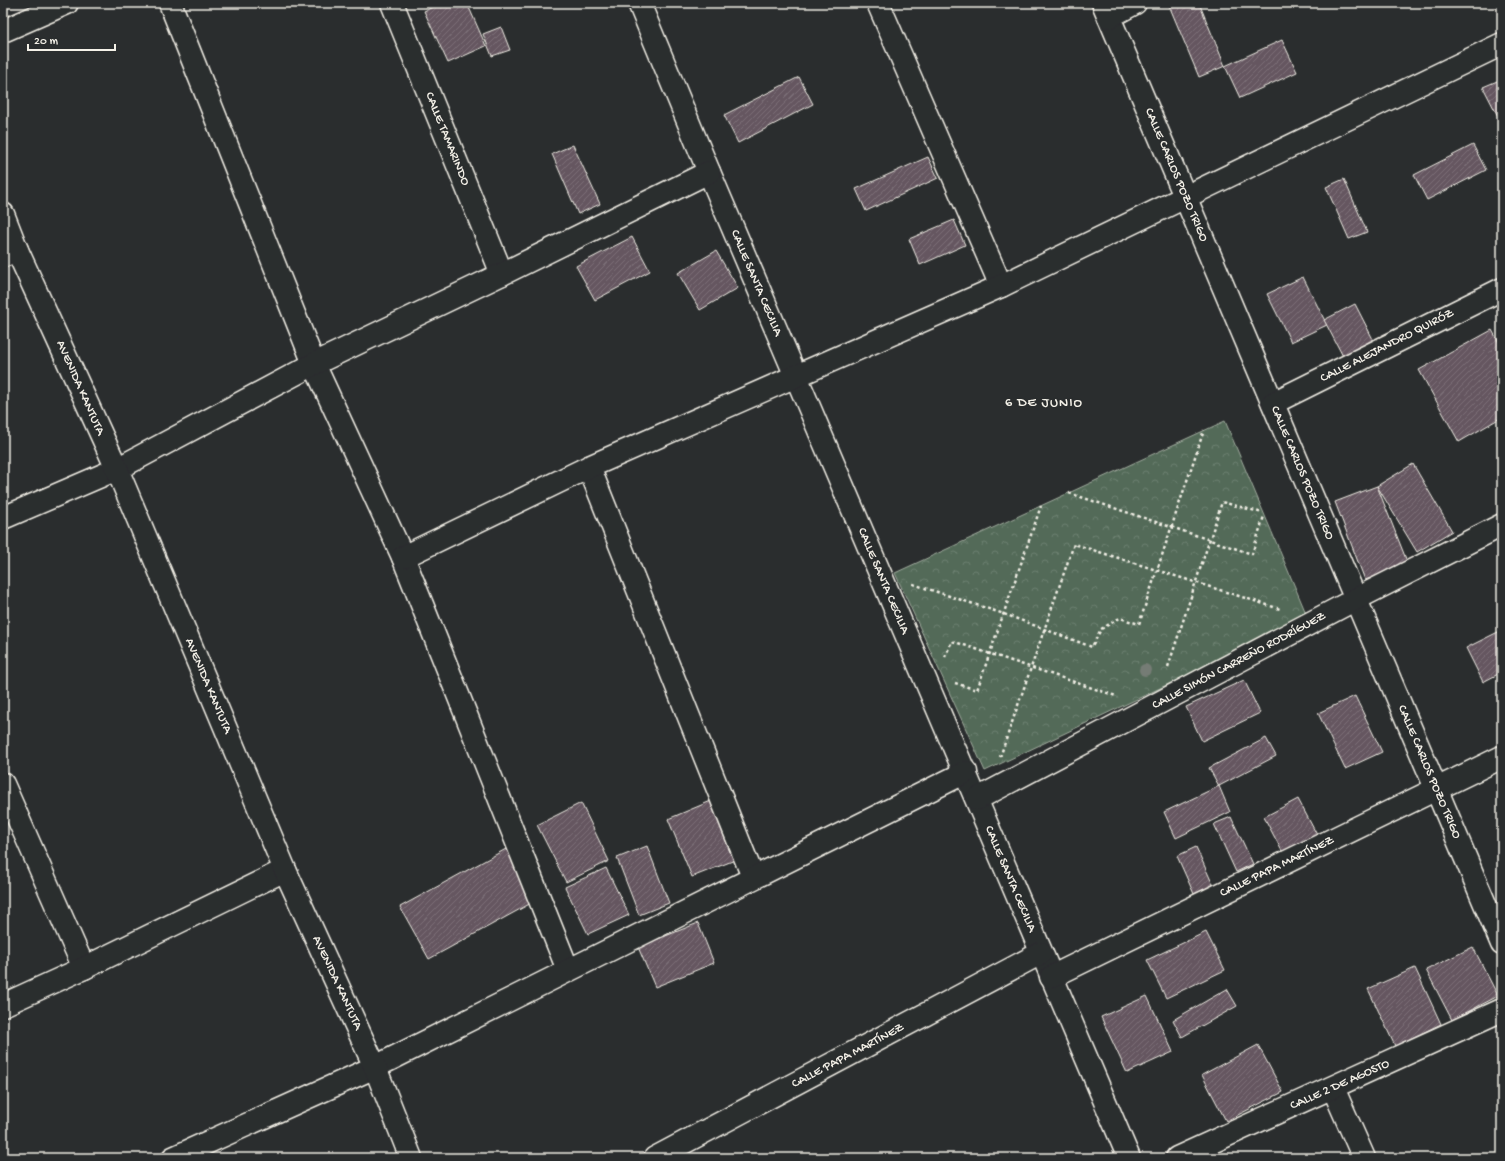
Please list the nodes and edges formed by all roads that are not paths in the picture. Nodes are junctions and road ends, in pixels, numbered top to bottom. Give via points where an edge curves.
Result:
1 (67, 3) edge
2 (170, 3) edge
3 (392, 3) edge
4 (639, 3) edge
5 (878, 3) edge
6 (1135, 3) edge
7 (1106, 10) edge
8 (3, 32) edge
9 (1502, 44) edge
10 (709, 172) junction
11 (1185, 197) junction
12 (3, 214) edge
13 (10, 253) edge
14 (502, 274) junction
15 (1001, 286) junction
16 (1502, 289) edge
17 (314, 364) junction
18 (796, 377) junction
19 (1273, 403) junction
20 (589, 467) junction
21 (117, 469) junction
22 (3, 518) edge
23 (1502, 525) edge
24 (402, 556) junction
25 (1356, 599) junction
26 (1502, 757) edge
27 (966, 772) junction
28 (3, 784) edge
29 (1436, 789) junction
30 (977, 799) junction
31 (285, 870) junction
32 (753, 877) junction
33 (1502, 944) edge
34 (1042, 953) junction
35 (84, 968) junction
36 (568, 970) junction
37 (1052, 977) junction
38 (3, 1005) edge
39 (1502, 1010) edge
40 (376, 1067) junction
41 (1333, 1088) junction
42 (173, 1158) edge
43 (411, 1158) edge
44 (655, 1158) edge
45 (1129, 1158) edge
46 (1177, 1158) edge
47 (1364, 1158) edge

1 - 8 street
2 - 17 street
3 - 14 street, CALLE TAMARINDO
4 - 10 street, CALLE SANTA CECILIA
5 - 15 street
6 - 7 street
7 - 11 street, CALLE CARLOS POZO TRIGO
9 - 11 street
10 - 14 street
10 - 18 street, CALLE SANTA CECILIA
11 - 15 street
11 - 19 street, CALLE CARLOS POZO TRIGO
12 - 13 street, AVENIDA KANTUTA
13 - 21 street, AVENIDA KANTUTA
14 - 17 street
15 - 18 street
16 - 19 street, CALLE ALEJANDRO QUIRÓZ
17 - 21 street
17 - 24 street
18 - 20 street
18 - 27 street, CALLE SANTA CECILIA
19 - 25 street, CALLE CARLOS POZO TRIGO
20 - 24 street
20 - 32 street
21 - 22 street
21 - 31 street, AVENIDA KANTUTA
23 - 25 street, CALLE SIMÓN CARREÑO RODRÍGUEZ
24 - 36 street
25 - 29 street, CALLE CARLOS POZO TRIGO
25 - 30 street, CALLE SIMÓN CARREÑO RODRÍGUEZ
26 - 29 street, CALLE PAPA MARTÍNEZ
27 - 30 street, CALLE SANTA CECILIA
27 - 32 street
28 - 35 street
29 - 33 street, CALLE CARLOS POZO TRIGO
29 - 37 street, CALLE PAPA MARTÍNEZ
30 - 34 street, CALLE SANTA CECILIA
31 - 35 street
31 - 40 street, AVENIDA KANTUTA
32 - 36 street
34 - 37 street, CALLE SANTA CECILIA
34 - 44 street, CALLE PAPA MARTÍNEZ
35 - 38 street
36 - 40 street
37 - 45 street, CALLE SANTA CECILIA
39 - 41 street, CALLE 2 DE AGOSTO
40 - 42 street
40 - 43 street, AVENIDA KANTUTA
41 - 46 street, CALLE 2 DE AGOSTO
41 - 47 street

